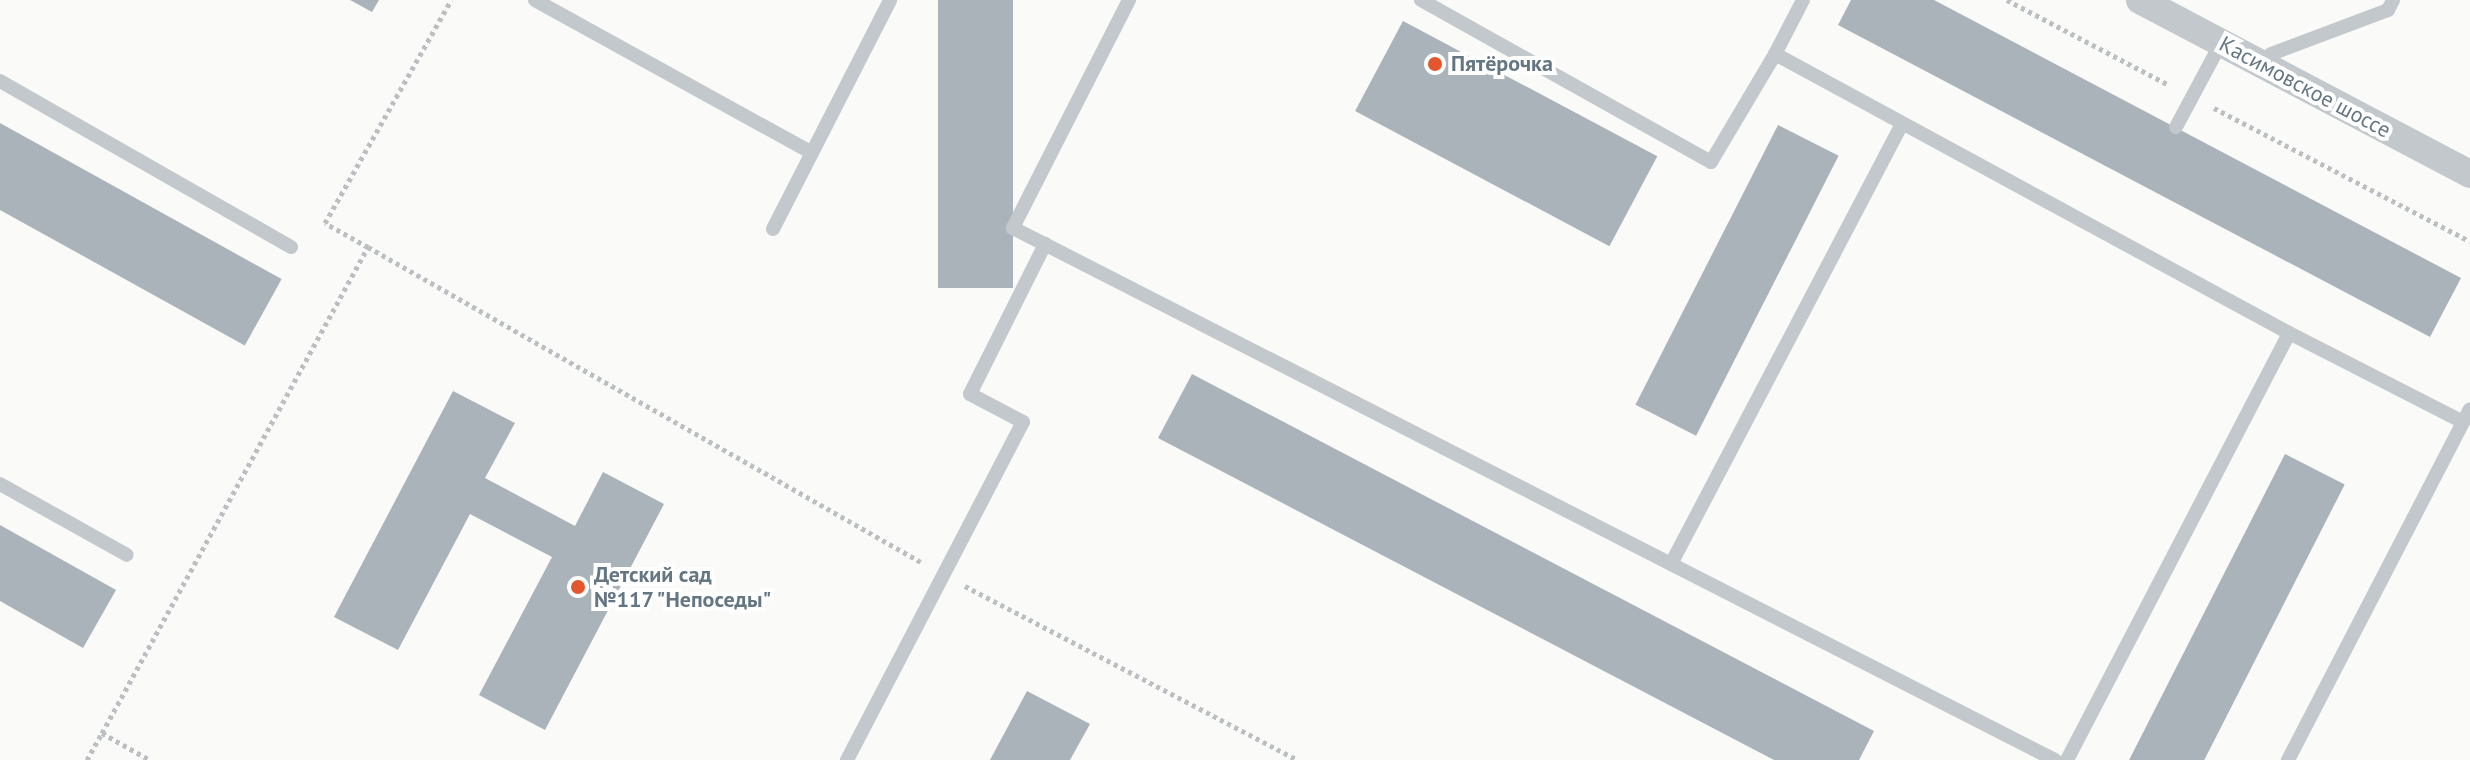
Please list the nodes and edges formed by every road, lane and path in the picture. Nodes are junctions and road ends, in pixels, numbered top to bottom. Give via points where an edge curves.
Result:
1 (451, 0) edge
2 (535, 0) edge
3 (890, 0) edge
4 (1129, 0) edge
5 (1421, 0) edge
6 (1803, 0) edge
7 (2007, 0) edge
8 (2140, 0) edge
9 (2393, 0) edge
10 (2221, 43) junction
11 (1775, 54) junction
12 (2265, 66) junction
13 (0, 81) edge
14 (2192, 97) junction
15 (1901, 125) junction
16 (2176, 127) dead end
17 (812, 153) junction
18 (2470, 174) edge
19 (773, 229) dead end
20 (2470, 241) edge
21 (1045, 244) junction
22 (291, 247) dead end
23 (368, 247) junction
24 (2289, 333) junction
25 (2466, 416) edge
26 (0, 484) edge
27 (127, 555) dead end
28 (1671, 564) junction
29 (943, 575) junction
30 (102, 733) junction
31 (87, 760) edge
32 (150, 760) edge
33 (847, 760) edge
34 (1298, 760) edge
35 (2055, 760) edge
36 (2067, 760) edge
37 (2288, 760) edge

1 - 23 path via 325,223
2 - 17 lane
3 - 17 lane
4 - 21 lane via 1013,228
5 - 11 lane via 1711,162
6 - 11 lane
7 - 14 path
8 - 10 street, Касимовское шоссе
9 - 12 lane via 2388,10 2271,54
10 - 12 street, Касимовское шоссе
10 - 14 lane
11 - 15 lane
12 - 18 street, Касимовское шоссе
13 - 22 lane
14 - 16 lane
14 - 20 path
15 - 24 lane
15 - 28 lane
17 - 19 lane
21 - 28 lane
21 - 29 lane via 970,394 1023,422
23 - 29 path
23 - 30 path
24 - 25 lane
24 - 36 lane
25 - 37 lane
26 - 27 lane
28 - 35 lane
29 - 33 lane
29 - 34 path
30 - 31 path
30 - 32 path

